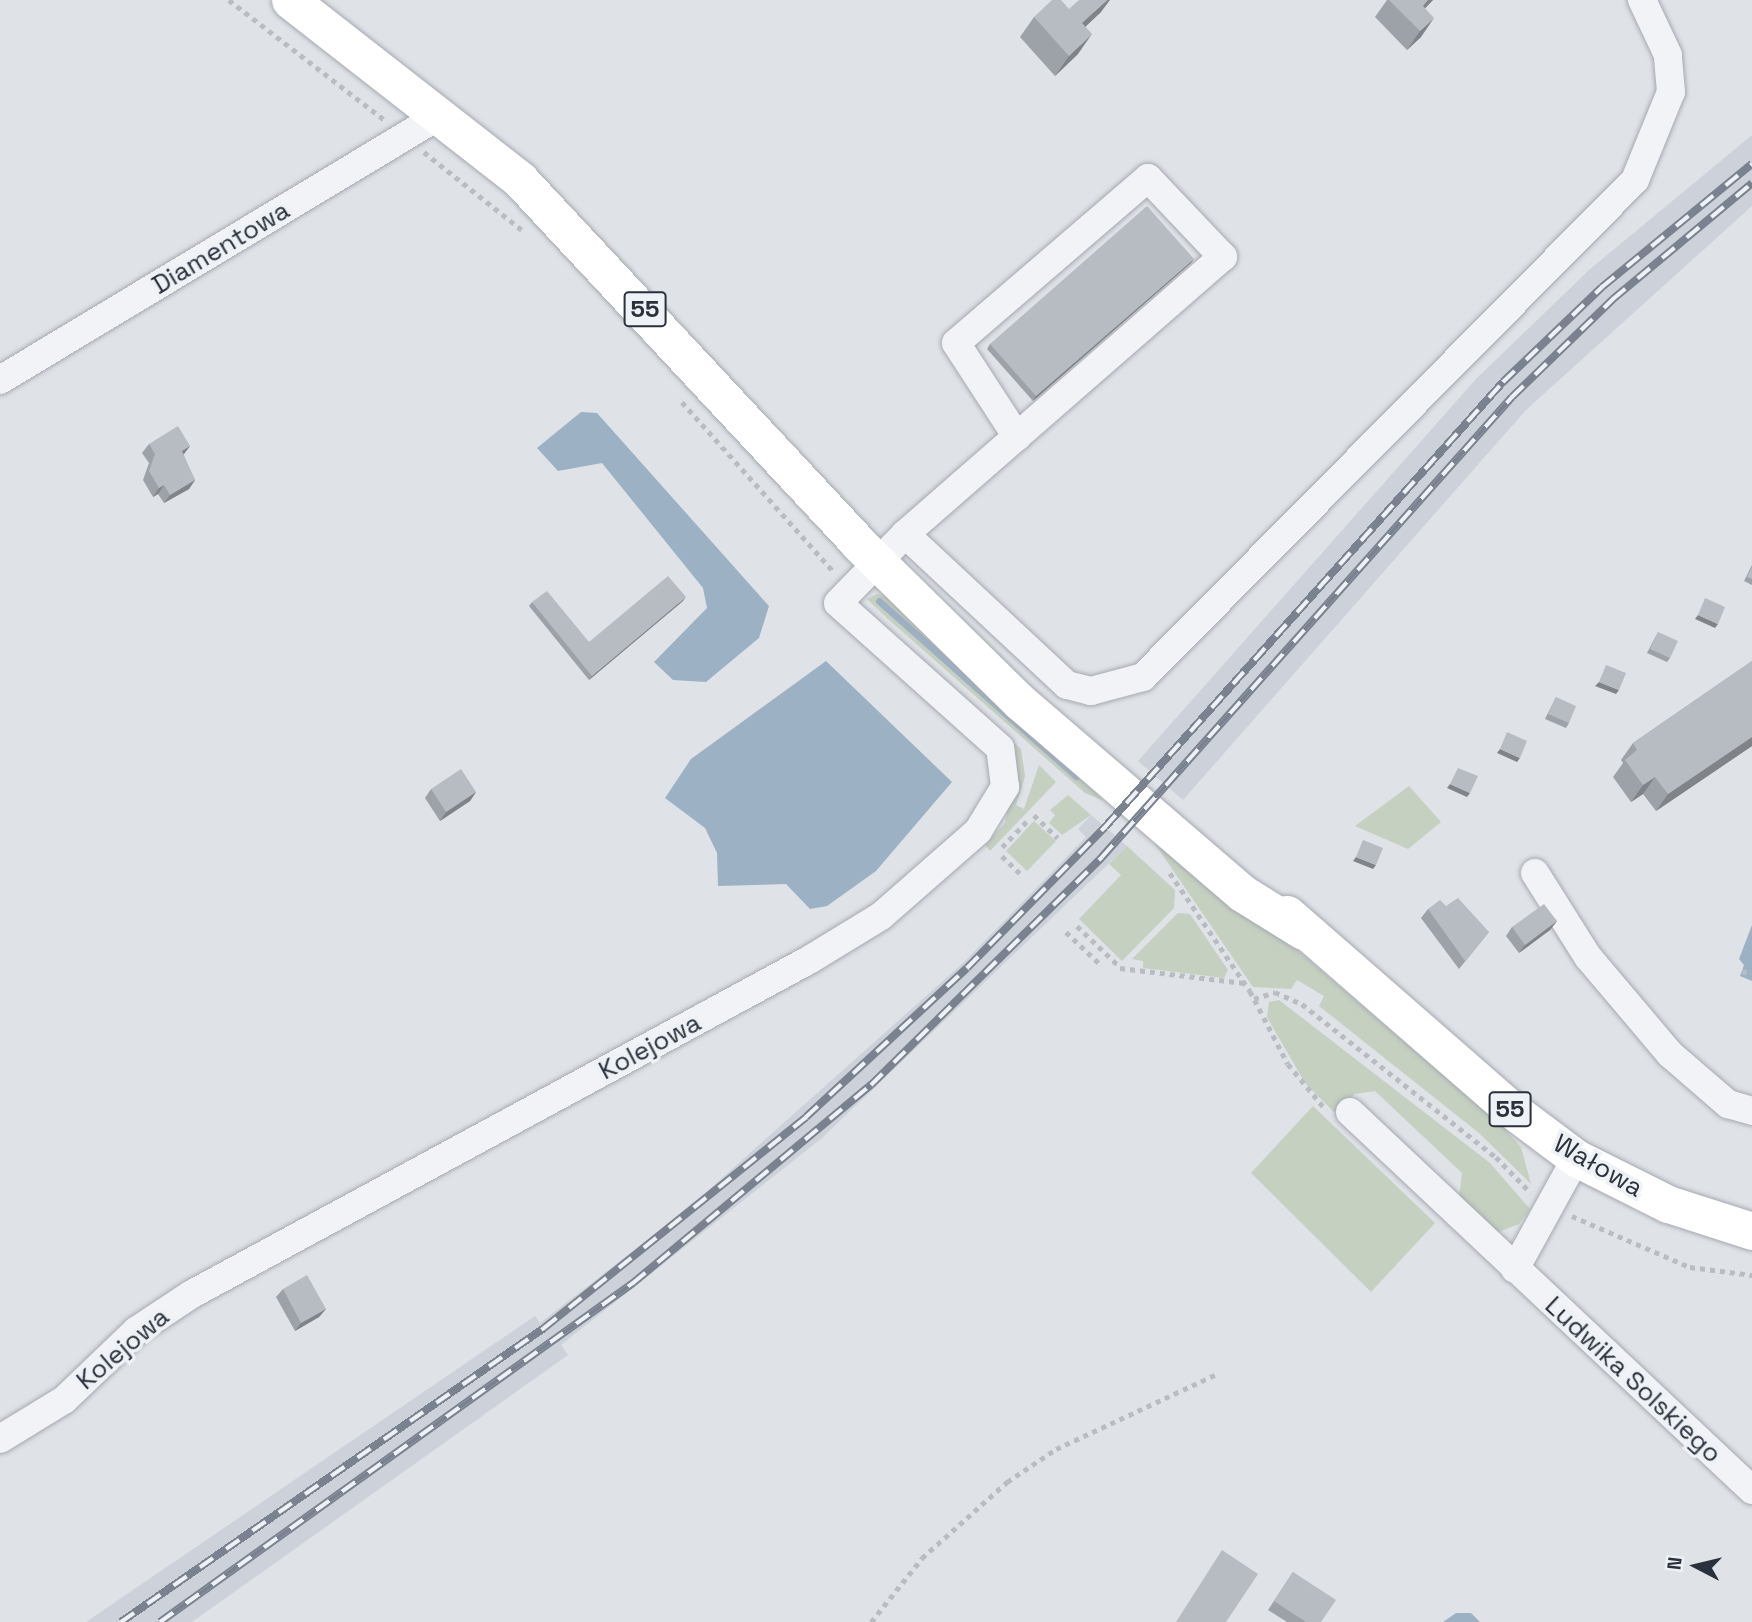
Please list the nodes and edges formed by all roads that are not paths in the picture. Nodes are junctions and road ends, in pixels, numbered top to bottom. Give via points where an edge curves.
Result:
1 (290, 0) edge
2 (1643, 0) edge
3 (442, 114) junction
4 (0, 380) edge
5 (1017, 437) junction
6 (905, 534) junction
7 (878, 563) junction
8 (1535, 873) dead end
9 (1752, 1111) edge
10 (1350, 1112) dead end
11 (1576, 1158) junction
12 (1752, 1231) edge
13 (1515, 1269) junction
14 (0, 1439) edge
15 (1752, 1490) edge

1 - 3 main road, 55
2 - 6 street via 1668,55 1671,92 1635,180 1143,677 1091,691 1067,685
3 - 4 street, Diamentowa
3 - 7 main road, 55 via 584,242
5 - 5 street via 1223,257 1148,178 956,343
5 - 6 street
6 - 7 street
7 - 11 main road, Wałowa / 55 via 971,649 1020,702 1175,837 1242,892 1303,931
7 - 14 street, Kolejowa via 838,603 1006,759 1000,801 969,840 881,916 809,960 192,1294 136,1331 64,1400
8 - 9 street via 1588,957 1670,1054 1728,1104
10 - 13 street, Ludwika Solskiego
11 - 12 main road, Wałowa / 55 via 1668,1204
11 - 13 street
13 - 15 street, Ludwika Solskiego

